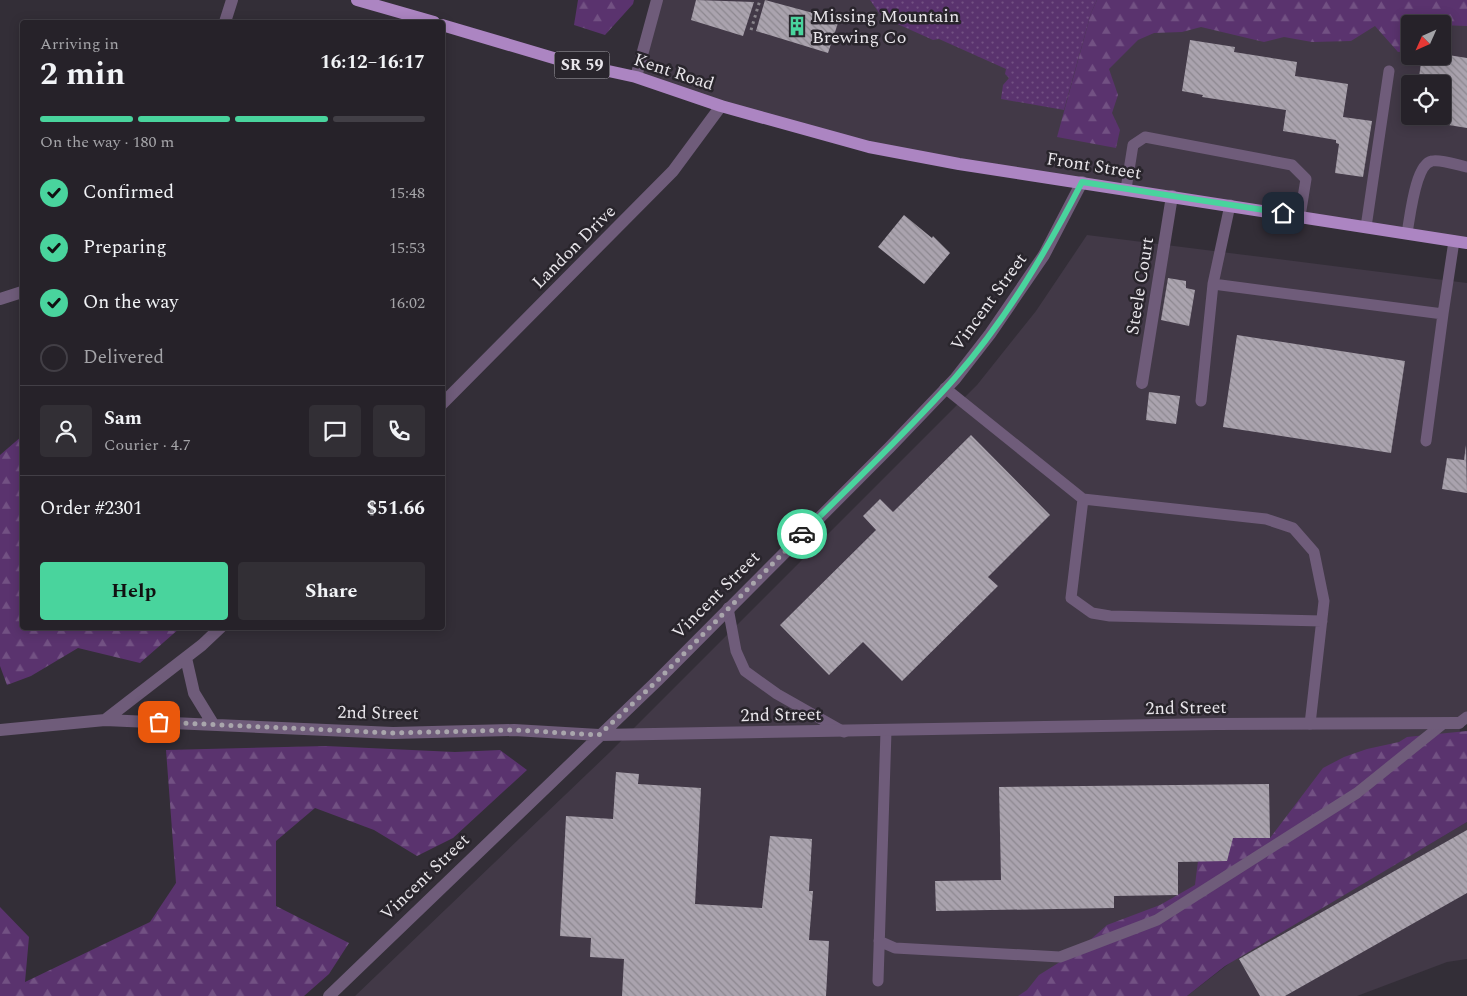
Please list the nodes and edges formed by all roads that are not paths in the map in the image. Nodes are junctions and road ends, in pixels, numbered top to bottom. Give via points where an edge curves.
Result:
1 (232, 0) edge
2 (357, 0) edge
3 (657, 0) edge
4 (226, 20) edge
5 (427, 20) edge
6 (445, 26) edge
7 (1389, 71) dead end
8 (636, 77) junction
9 (721, 106) junction
10 (1467, 166) edge
11 (1082, 182) junction
12 (1126, 189) junction
13 (1172, 196) junction
14 (1230, 205) junction
15 (1300, 216) junction
16 (1366, 227) junction
17 (1407, 233) junction
18 (1461, 242) edge
19 (1213, 284) junction
20 (20, 293) edge
21 (0, 299) edge
22 (1443, 314) junction
23 (1142, 383) dead end
24 (945, 388) junction
25 (1201, 400) dead end
26 (445, 401) edge
27 (1426, 441) dead end
28 (1083, 499) junction
29 (728, 608) junction
30 (1322, 621) junction
31 (218, 630) edge
32 (186, 658) junction
33 (105, 720) junction
34 (1463, 720) edge
35 (213, 724) junction
36 (1310, 724) junction
37 (1444, 724) junction
38 (0, 730) edge
39 (886, 731) junction
40 (844, 732) junction
41 (599, 735) junction
42 (879, 942) junction
43 (878, 981) dead end
44 (329, 996) edge

1 - 4 street
2 - 5 main road
3 - 8 street
6 - 8 main road, Kent Road / SR 59 via 566,62
7 - 16 lane
8 - 9 main road, Kent Road / SR 59
9 - 11 main road, Front Street / SR 59 via 869,147
9 - 26 street, Landon Drive via 673,170
10 - 17 lane via 1432,161 1422,166
11 - 12 main road, Front Street / SR 59
11 - 24 street, Vincent Street via 1044,255 1023,287 990,334
12 - 13 main road, Front Street / SR 59
12 - 15 lane via 1133,145 1146,137 1292,165 1306,179
13 - 14 main road, Front Street / SR 59
13 - 23 street, Steele Court
14 - 15 main road, Front Street / SR 59
14 - 19 lane
15 - 16 main road, Front Street / SR 59
16 - 17 main road, Front Street / SR 59
17 - 18 main road, Front Street / SR 59
18 - 22 lane
19 - 22 lane
19 - 25 lane
20 - 21 street
22 - 27 lane
24 - 28 lane
24 - 29 street, Vincent Street
28 - 30 lane via 1266,519 1293,528 1314,552 1324,601
28 - 30 lane via 1071,598 1092,613
29 - 40 lane via 736,651 745,671 777,694
29 - 41 street, Vincent Street
30 - 36 lane
31 - 32 street
32 - 33 street
32 - 35 street via 194,693
33 - 35 street, 2nd Street
33 - 38 street
34 - 37 street, 2nd Street
35 - 41 street, 2nd Street via 393,733 514,730
36 - 37 street, 2nd Street
36 - 39 street, 2nd Street
37 - 42 lane via 1357,793 1149,924 1060,958 895,948
39 - 40 street, 2nd Street
39 - 42 lane
40 - 41 street, 2nd Street
41 - 44 street, Vincent Street
42 - 43 lane

